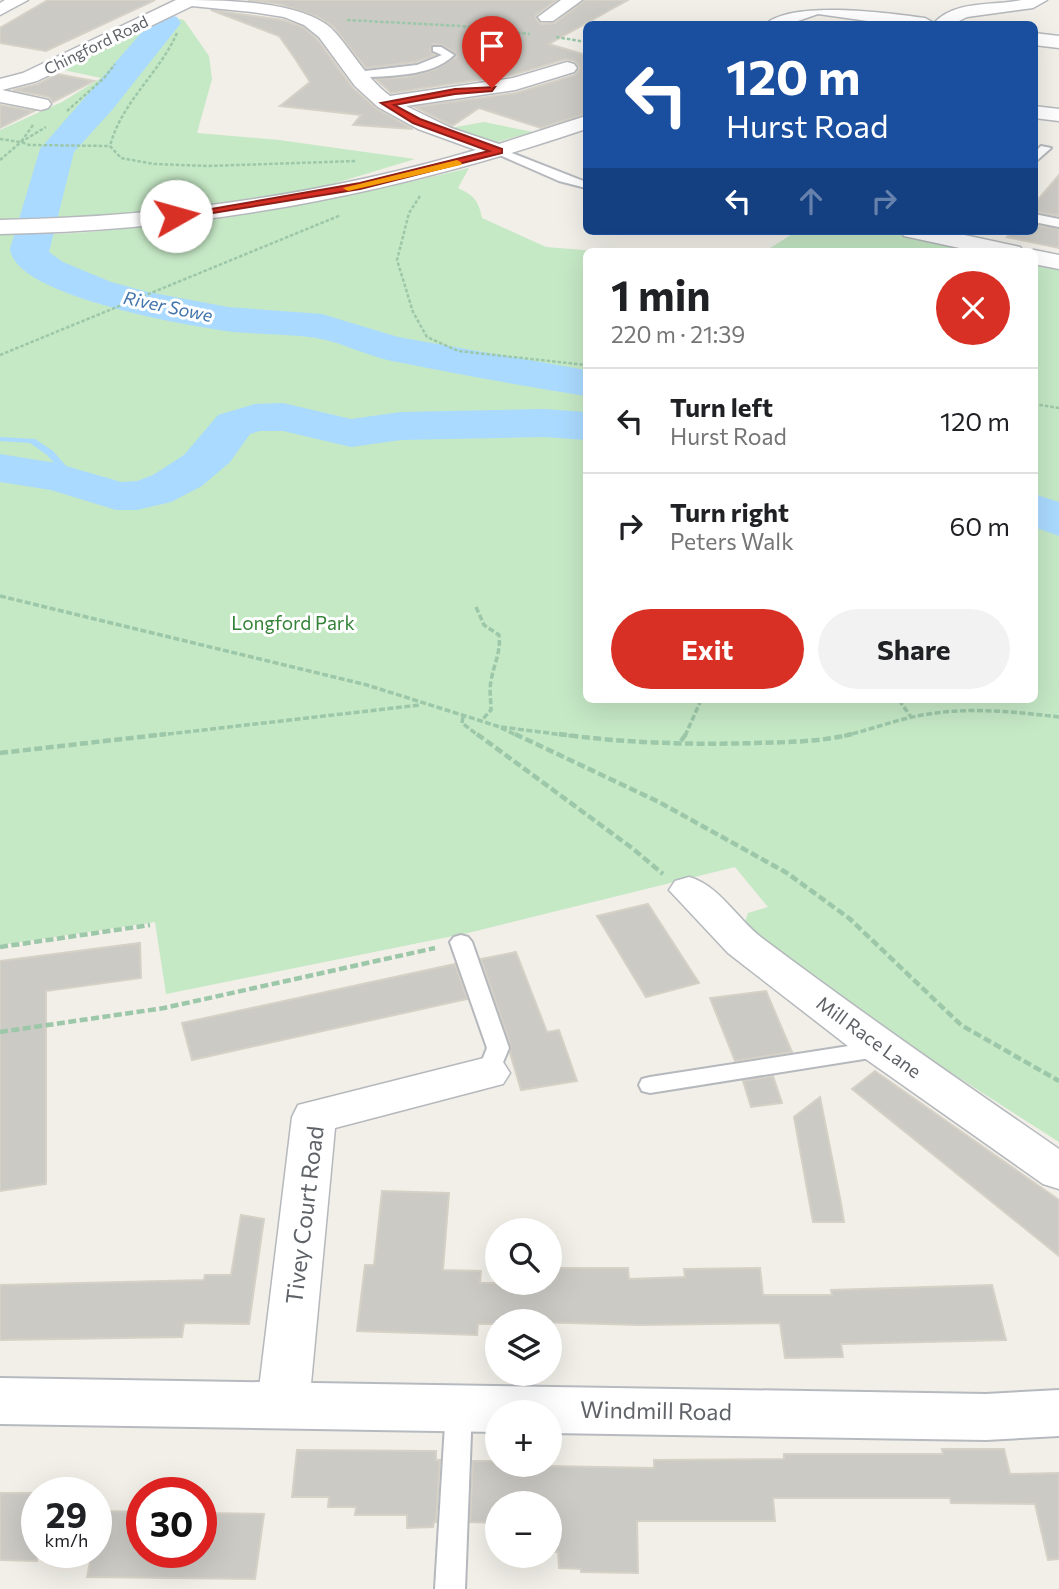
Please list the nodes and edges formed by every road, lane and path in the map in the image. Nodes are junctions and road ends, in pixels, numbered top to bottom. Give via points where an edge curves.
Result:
1 (19, 0) edge
2 (190, 0) edge
3 (299, 0) edge
4 (573, 0) edge
5 (1038, 0) edge
6 (819, 5) edge
7 (0, 10) edge
8 (277, 12) junction
9 (156, 17) junction
10 (547, 17) dead end
11 (309, 20) junction
12 (782, 21) edge
13 (908, 21) edge
14 (944, 21) edge
15 (127, 31) junction
16 (534, 34) dead end
17 (548, 36) dead end
18 (1038, 39) edge
19 (583, 42) edge
20 (1059, 42) edge
21 (437, 49) dead end
22 (357, 75) junction
23 (583, 81) edge
24 (0, 85) edge
25 (0, 96) edge
26 (385, 103) junction
27 (41, 104) joint
28 (1038, 113) edge
29 (1059, 116) edge
30 (60, 118) dead end
31 (583, 123) edge
32 (50, 124) dead end
33 (0, 139) edge
34 (21, 142) junction
35 (110, 146) junction
36 (1045, 148) dead end
37 (499, 151) junction
38 (1038, 156) edge
39 (0, 160) edge
40 (410, 175) junction
41 (583, 184) edge
42 (349, 212) dead end
43 (1038, 219) edge
44 (1059, 223) edge
45 (9, 227) edge
46 (955, 235) edge
47 (999, 248) edge
48 (1038, 258) edge
49 (1059, 262) edge
50 (0, 355) edge
51 (583, 365) edge
52 (1038, 405) edge
53 (1059, 408) edge
54 (0, 596) edge
55 (476, 607) dead end
56 (700, 703) edge
57 (901, 703) edge
58 (421, 704) junction
59 (463, 717) junction
60 (911, 717) junction
61 (1059, 717) edge
62 (480, 722) junction
63 (497, 726) junction
64 (680, 741) junction
65 (0, 752) edge
66 (689, 890) joint
67 (150, 925) dead end
68 (461, 942) joint
69 (0, 947) edge
70 (0, 1032) edge
71 (882, 1049) junction
72 (488, 1073) joint
73 (1059, 1081) edge
74 (650, 1085) dead end
75 (1059, 1172) edge
76 (0, 1401) edge
77 (283, 1405) junction
78 (459, 1408) junction
79 (1059, 1413) edge
80 (450, 1589) edge

1 - 7 street
2 - 8 street
2 - 9 street, Chingford Road
3 - 8 street
4 - 10 street
5 - 14 street via 1025,7 965,10
6 - 12 street
6 - 13 street
8 - 11 street
9 - 15 street, Chingford Road
9 - 35 path via 179,25 176,37 130,99 113,130
11 - 16 path
11 - 22 street
15 - 24 street, Chingford Road via 30,77
15 - 30 path via 136,36 104,78
17 - 19 path
18 - 20 street
21 - 22 lane via 449,55 432,64
22 - 26 street
23 - 26 street via 559,71 492,88
25 - 27 street, Chingford Road
26 - 37 street via 416,121
27 - 34 path via 44,111
28 - 29 street
31 - 37 street
32 - 34 path
33 - 34 path
34 - 35 path
34 - 39 path
35 - 40 path via 121,158 154,164 366,161
36 - 38 lane
37 - 40 street
37 - 41 lane
40 - 45 street via 213,211 128,222
40 - 51 path via 425,182 409,213 397,260 413,312 427,337 458,351
42 - 50 path
43 - 44 lane
46 - 47 street
48 - 49 street
52 - 53 path
54 - 58 path via 367,685
55 - 62 path via 484,625 499,635 502,651 491,680 491,710
56 - 64 path
57 - 60 path
58 - 59 path
58 - 65 path
59 - 62 path
59 - 66 path via 462,723
60 - 61 path via 955,711
60 - 64 path via 828,738 760,743
62 - 63 path
63 - 64 path via 601,739
63 - 73 path via 659,802 787,873 850,919 961,1025
66 - 71 street, Mill Race Lane via 742,943
67 - 69 path
68 - 70 path via 164,1008
68 - 72 lane via 498,1048
71 - 74 lane
71 - 75 street, Mill Race Lane
72 - 77 street, Tivey Court Road via 314,1117
76 - 77 street, Windmill Road
77 - 78 street, Windmill Road
78 - 79 street, Windmill Road via 986,1417
78 - 80 lane

